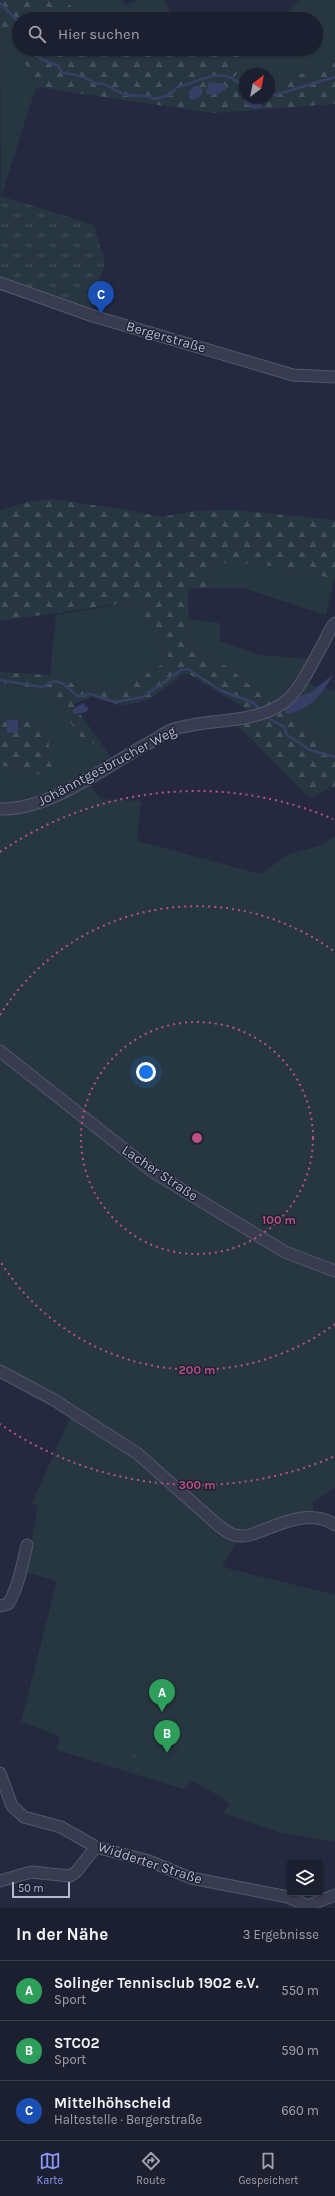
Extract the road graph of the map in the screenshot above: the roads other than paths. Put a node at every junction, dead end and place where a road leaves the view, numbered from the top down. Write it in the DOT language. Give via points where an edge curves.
graph roads {
  1 [pos="0,283"];
  2 [pos="335,377"];
  3 [pos="335,623"];
  4 [pos="0,809"];
  5 [pos="0,1051"];
  6 [pos="335,1271"];
  7 [pos="0,1371"];
  8 [pos="335,1525"];
  9 [pos="27,1544"];
  10 [pos="0,1606"];
  11 [pos="0,1773"];
  12 [pos="96,1847"];
  13 [pos="0,1881"];
  14 [pos="335,1894"];
  15 [pos="304,1907"];
  1 -- 2 [label="street, Bergerstraße" via="93,316 293,375"];
  3 -- 4 [label="street, Johänntgesbrucher Weg" via="292,694 282,704 244,719 186,726 170,731 104,770 41,802 23,808"];
  5 -- 6 [label="street, Lacher Straße" via="153,1172 285,1252"];
  7 -- 8 [label="street" via="54,1400 138,1454 232,1535 246,1536 308,1517 323,1519"];
  9 -- 10 [label="street" via="20,1578 8,1604"];
  11 -- 12 [label="street, Widderter Straße" via="12,1806 20,1814 61,1827"];
  12 -- 13 [label="street" via="70,1876 31,1872"];
  12 -- 15 [label="street, Widderter Straße" via="150,1861 198,1880 288,1897"];
  14 -- 15 [label="street"];
}
